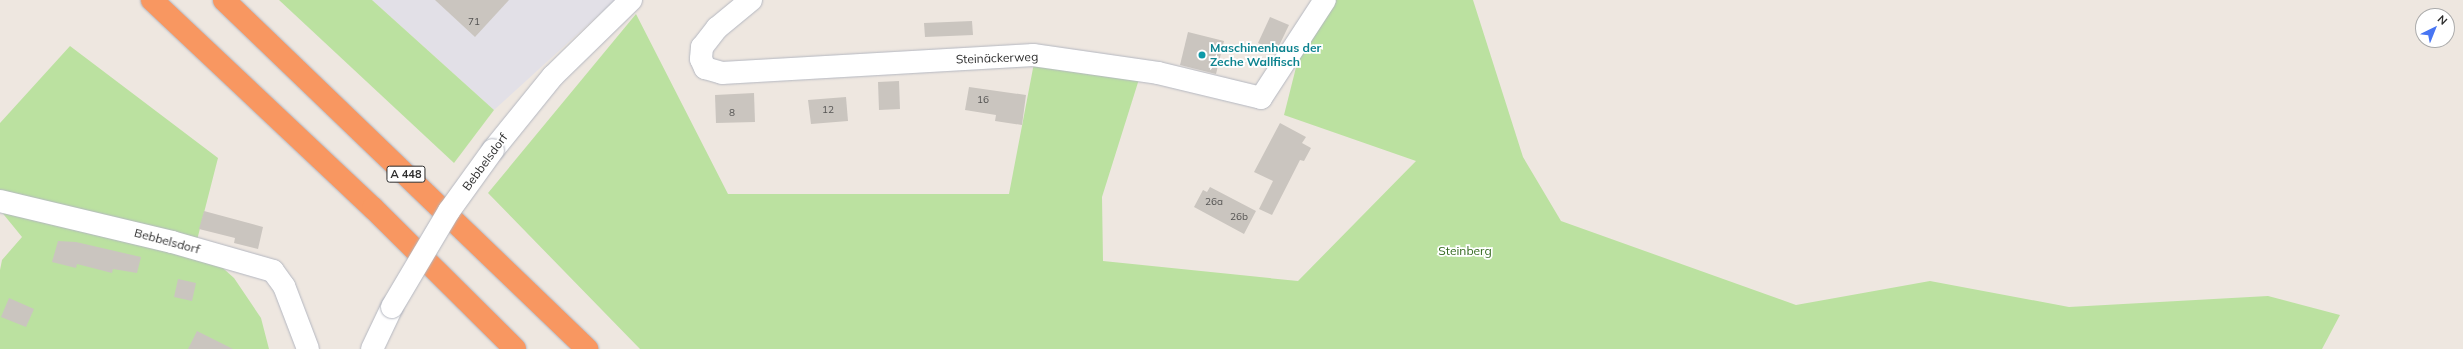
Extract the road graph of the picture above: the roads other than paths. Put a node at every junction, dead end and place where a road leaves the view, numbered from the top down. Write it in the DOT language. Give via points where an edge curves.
graph roads {
  1 [pos="152,0"];
  2 [pos="224,0"];
  3 [pos="631,0"];
  4 [pos="751,0"];
  5 [pos="1325,0"];
  6 [pos="0,201"];
  7 [pos="308,349"];
  8 [pos="372,349"];
  9 [pos="514,349"];
  10 [pos="587,349"];
  1 -- 9 [label="highway" via="373,208"];
  2 -- 10 [label="highway, A 448"];
  3 -- 8 [label="street, Bebbelsdorf, bridge" via="553,76 493,150 449,211 392,307"];
  4 -- 5 [label="street, Steinäckerweg" via="717,28 702,47 701,60 705,68 722,73 1033,55 1158,74 1261,98"];
  6 -- 7 [label="street, Bebbelsdorf" via="172,242 273,272 284,286"];
}
